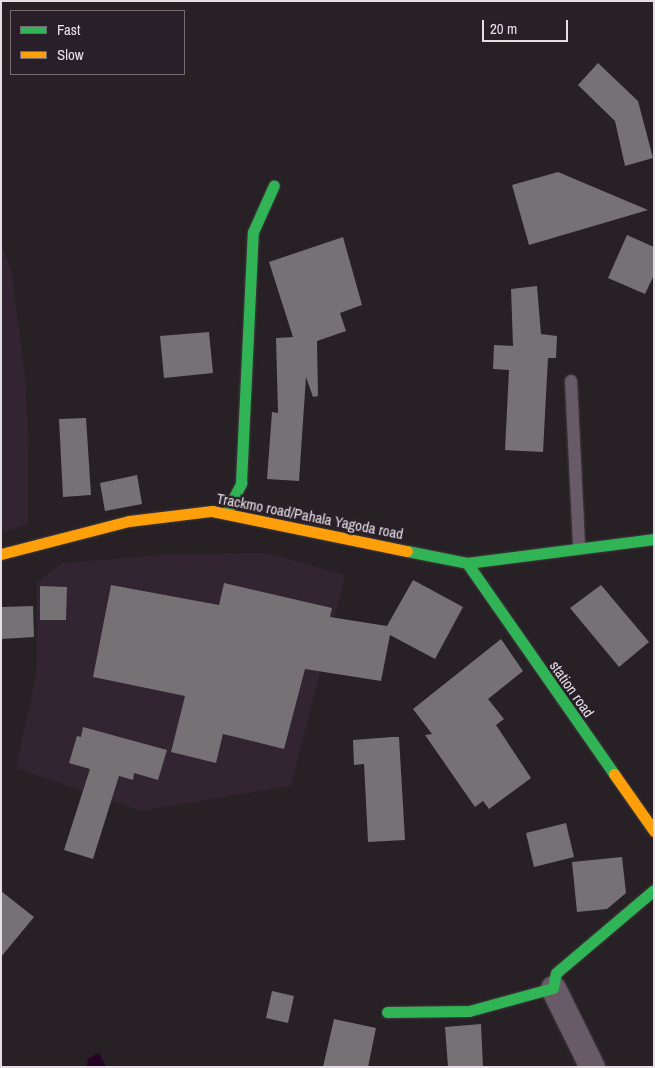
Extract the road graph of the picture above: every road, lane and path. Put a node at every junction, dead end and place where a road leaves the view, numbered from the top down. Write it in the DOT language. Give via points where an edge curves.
graph roads {
  1 [pos="274,185"];
  2 [pos="571,381"];
  3 [pos="226,514"];
  4 [pos="654,539"];
  5 [pos="579,547"];
  6 [pos="1,554"];
  7 [pos="467,563"];
  8 [pos="654,831"];
  9 [pos="654,890"];
  10 [pos="553,988"];
  11 [pos="387,1012"];
  12 [pos="592,1067"];
  1 -- 3 [label="street" via="253,232 241,482"];
  2 -- 5 [label="lane"];
  3 -- 6 [label="street, Trackmo road/Pahala Yagoda road" via="212,511 129,521"];
  3 -- 7 [label="street, Trackmo road/Pahala Yagoda road"];
  4 -- 5 [label="street, Trackmo road/Pahala Yagoda road"];
  5 -- 7 [label="street, Trackmo road/Pahala Yagoda road"];
  7 -- 8 [label="street, station road"];
  9 -- 10 [label="street" via="556,973"];
  10 -- 11 [label="street" via="469,1011"];
  10 -- 12 [label="street"];
}
